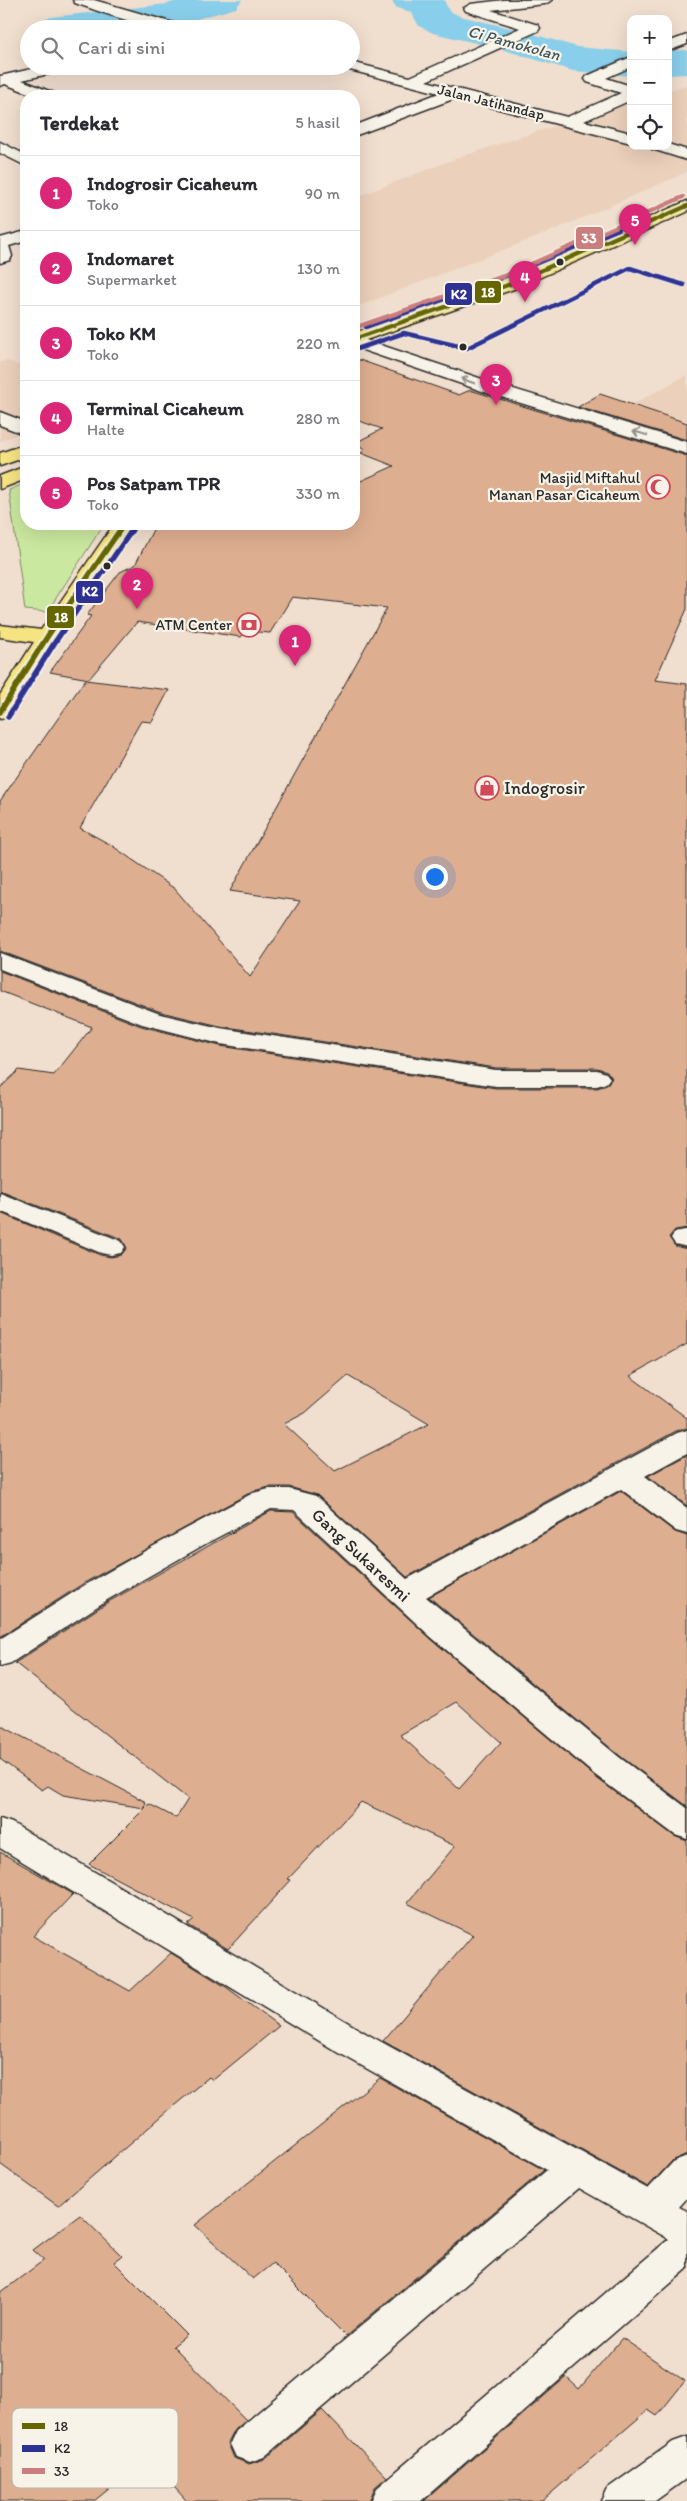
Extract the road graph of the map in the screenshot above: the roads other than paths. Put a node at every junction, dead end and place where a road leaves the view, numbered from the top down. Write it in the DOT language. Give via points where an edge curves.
graph roads {
  1 [pos="80,0"];
  2 [pos="545,0"];
  3 [pos="550,0"];
  4 [pos="556,0"];
  5 [pos="145,20"];
  6 [pos="687,40"];
  7 [pos="672,45"];
  8 [pos="627,63"];
  9 [pos="360,68"];
  10 [pos="26,75"];
  11 [pos="3,80"];
  12 [pos="411,82"];
  13 [pos="32,90"];
  14 [pos="627,92"];
  15 [pos="454,93"];
  16 [pos="627,95"];
  17 [pos="569,122"];
  18 [pos="360,129"];
  19 [pos="627,137"];
  20 [pos="0,147"];
  21 [pos="671,150"];
  22 [pos="687,155"];
  23 [pos="20,158"];
  24 [pos="687,190"];
  25 [pos="684,209"];
  26 [pos="20,238"];
  27 [pos="0,243"];
  28 [pos="0,258"];
  29 [pos="360,319"];
  30 [pos="360,338"];
  31 [pos="360,342"];
  32 [pos="0,418"];
  33 [pos="20,426"];
  34 [pos="687,448"];
  35 [pos="20,452"];
  36 [pos="0,460"];
  37 [pos="20,475"];
  38 [pos="0,483"];
  39 [pos="120,530"];
  40 [pos="0,631"];
  41 [pos="47,637"];
  42 [pos="0,712"];
  43 [pos="0,960"];
  44 [pos="597,1078"];
  45 [pos="0,1201"];
  46 [pos="111,1248"];
  47 [pos="687,1440"];
  48 [pos="622,1474"];
  49 [pos="687,1524"];
  50 [pos="404,1595"];
  51 [pos="0,1655"];
  52 [pos="687,1826"];
  53 [pos="0,1832"];
  54 [pos="577,2167"];
  55 [pos="687,2172"];
  56 [pos="653,2209"];
  57 [pos="687,2230"];
  58 [pos="687,2246"];
  59 [pos="250,2444"];
  60 [pos="687,2455"];
  61 [pos="391,2501"];
  62 [pos="622,2501"];
  1 -- 5 [label="street"];
  2 -- 12 [label="street" via="472,8 533,28"];
  3 -- 4 [label="street"];
  6 -- 7 [label="street"];
  8 -- 14 [label="street" via="592,79"];
  9 -- 12 [label="street, Jalan Jatihandap"];
  10 -- 11 [label="street"];
  11 -- 13 [label="street"];
  12 -- 15 [label="street, Jalan Jatihandap"];
  15 -- 17 [label="street, Jalan Jatihandap"];
  15 -- 18 [label="street"];
  16 -- 17 [label="street"];
  17 -- 19 [label="street, Jalan Jatihandap"];
  20 -- 23 [label="street"];
  21 -- 22 [label="street"];
  24 -- 29 [label="main road" via="473,279"];
  25 -- 30 [label="main road" via="508,285"];
  26 -- 27 [label="street"];
  27 -- 28 [label="street" via="4,256"];
  34 -- 31 [label="street, one-way" via="491,388"];
  32 -- 33 [label="street"];
  35 -- 36 [label="main road"];
  37 -- 38 [label="main road"];
  39 -- 41 [label="main road"];
  40 -- 41 [label="main road"];
  41 -- 42 [label="main road"];
  43 -- 44 [label="street" via="151,1019 220,1036 496,1078"];
  45 -- 46 [label="street"];
  47 -- 48 [label="street"];
  48 -- 49 [label="street"];
  48 -- 50 [label="street"];
  50 -- 51 [label="street, Gang Sukaresmi" via="305,1503 278,1497 264,1500 186,1540 58,1614"];
  50 -- 52 [label="street, Gang Sukaresmi" via="607,1766"];
  53 -- 54 [label="street" via="354,2044"];
  54 -- 56 [label="street"];
  54 -- 59 [label="street"];
  55 -- 56 [label="street"];
  56 -- 57 [label="street"];
  58 -- 61 [label="street"];
  60 -- 62 [label="street"];
}
